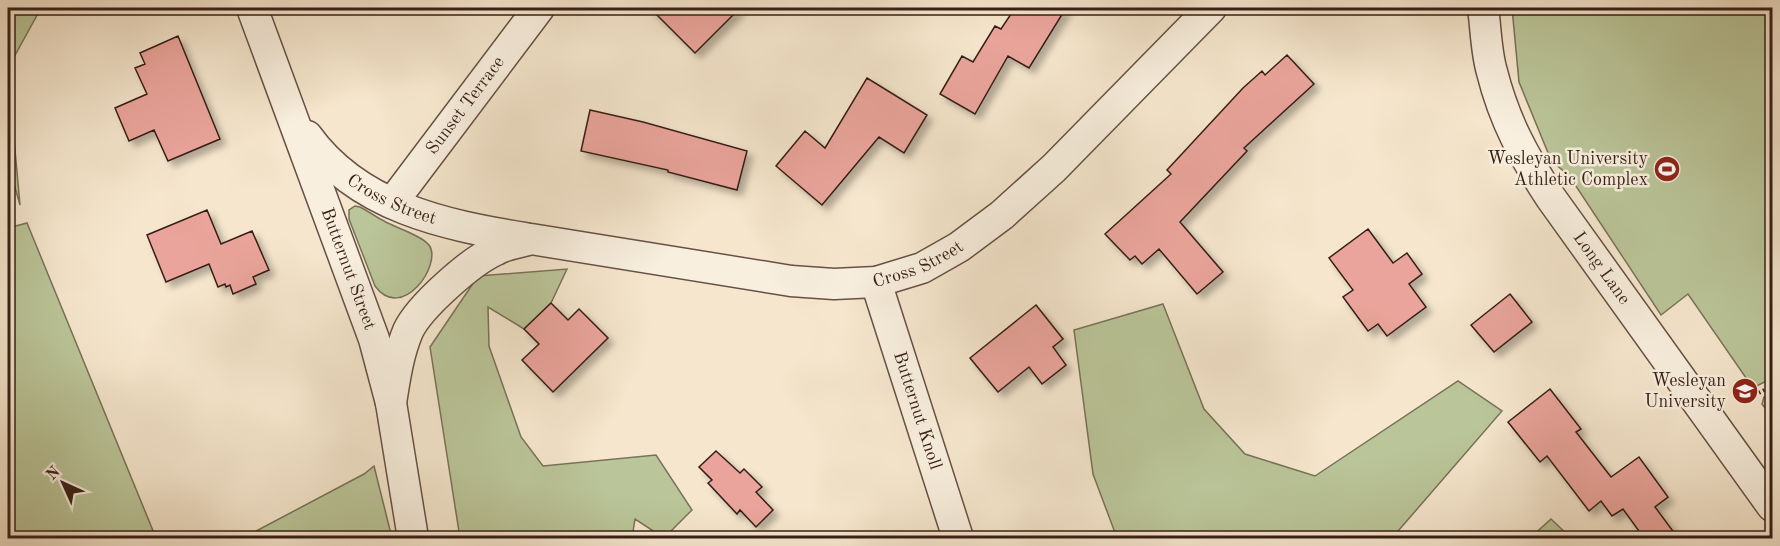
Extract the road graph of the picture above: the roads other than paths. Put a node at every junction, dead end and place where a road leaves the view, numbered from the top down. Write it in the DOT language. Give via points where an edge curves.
graph roads {
  1 [pos="252,8"];
  2 [pos="539,8"];
  3 [pos="1211,8"];
  4 [pos="1483,8"];
  5 [pos="287,105"];
  6 [pos="392,203"];
  7 [pos="531,239"];
  8 [pos="876,282"];
  9 [pos="391,403"];
  10 [pos="1773,506"];
  11 [pos="413,538"];
  12 [pos="958,538"];
  1 -- 5 [label="street, Butternut Street"];
  2 -- 6 [label="street, Sunset Terrace"];
  3 -- 8 [label="street, Cross Street" via="1054,168 1002,215 922,268"];
  4 -- 10 [label="street, Long Lane" via="1491,70 1524,157"];
  5 -- 6 [label="street, Cross Street" via="327,162 354,184"];
  5 -- 9 [label="street, Butternut Street" via="353,277"];
  6 -- 7 [label="street, Cross Street" via="472,230"];
  7 -- 8 [label="street, Cross Street" via="791,281"];
  7 -- 9 [label="street, Cross Street" via="496,249 460,273 435,297 409,328 397,363"];
  8 -- 12 [label="street, Butternut Knoll"];
  9 -- 11 [label="street, Butternut Street"];
}
